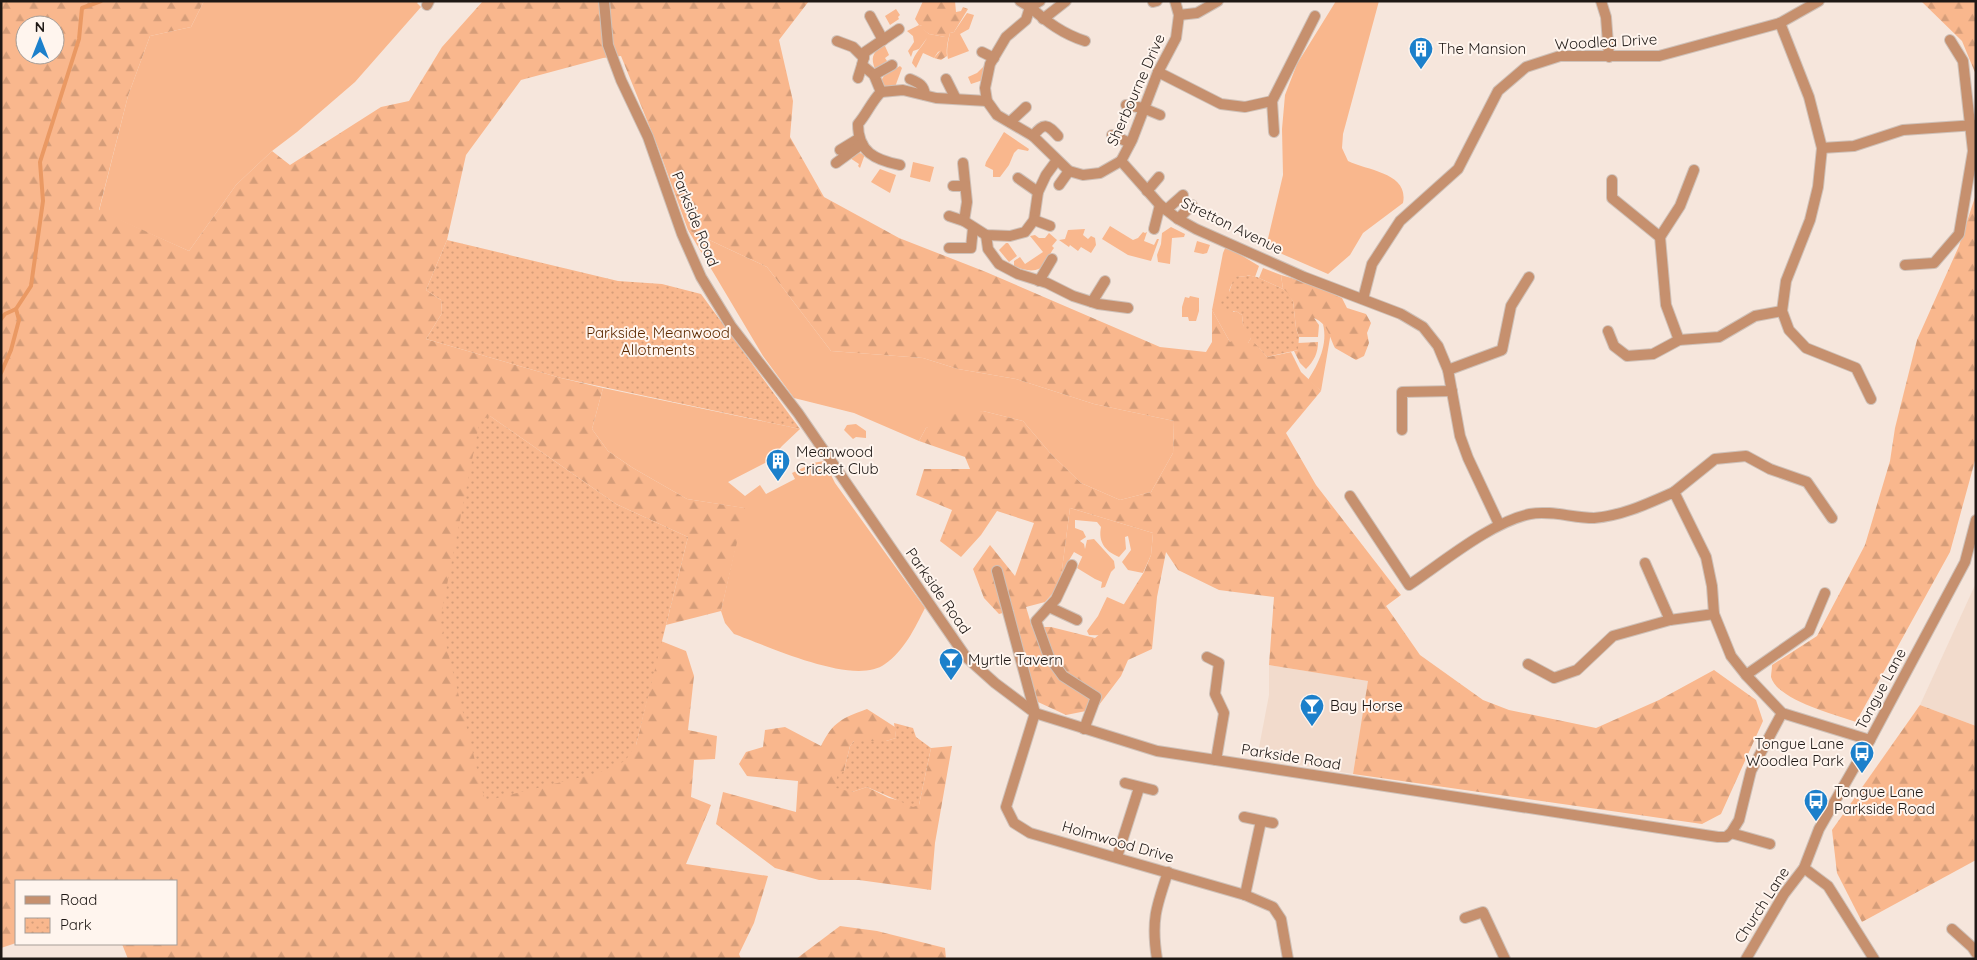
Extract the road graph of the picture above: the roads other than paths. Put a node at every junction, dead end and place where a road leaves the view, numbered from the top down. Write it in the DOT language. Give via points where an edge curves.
graph roads {
  1 [pos="604,1"];
  2 [pos="1020,1"];
  3 [pos="1040,1"];
  4 [pos="1066,1"];
  5 [pos="1175,1"];
  6 [pos="1218,1"];
  7 [pos="1601,1"];
  8 [pos="1819,1"];
  9 [pos="1205,5"];
  10 [pos="1030,7"];
  11 [pos="1179,15"];
  12 [pos="870,16"];
  13 [pos="1315,16"];
  14 [pos="1043,19"];
  15 [pos="1780,23"];
  16 [pos="899,29"];
  17 [pos="884,40"];
  18 [pos="1950,40"];
  19 [pos="838,41"];
  20 [pos="1084,42"];
  21 [pos="982,52"];
  22 [pos="1609,57"];
  23 [pos="994,58"];
  24 [pos="863,62"];
  25 [pos="892,65"];
  26 [pos="1158,72"];
  27 [pos="874,75"];
  28 [pos="858,78"];
  29 [pos="910,79"];
  30 [pos="946,79"];
  31 [pos="881,92"];
  32 [pos="925,95"];
  33 [pos="956,99"];
  34 [pos="987,101"];
  35 [pos="1272,101"];
  36 [pos="1126,104"];
  37 [pos="1026,106"];
  38 [pos="1143,108"];
  39 [pos="1160,115"];
  40 [pos="1010,122"];
  41 [pos="1974,125"];
  42 [pos="1274,132"];
  43 [pos="1112,135"];
  44 [pos="1033,136"];
  45 [pos="1058,136"];
  46 [pos="860,141"];
  47 [pos="1130,143"];
  48 [pos="1822,148"];
  49 [pos="840,150"];
  50 [pos="1057,160"];
  51 [pos="1121,161"];
  52 [pos="836,163"];
  53 [pos="963,163"];
  54 [pos="900,165"];
  55 [pos="1694,170"];
  56 [pos="1069,171"];
  57 [pos="1159,177"];
  58 [pos="1018,178"];
  59 [pos="1612,180"];
  60 [pos="1059,185"];
  61 [pos="953,186"];
  62 [pos="965,186"];
  63 [pos="1147,191"];
  64 [pos="1038,192"];
  65 [pos="1183,195"];
  66 [pos="1192,204"];
  67 [pos="1163,208"];
  68 [pos="949,216"];
  69 [pos="1178,219"];
  70 [pos="1034,220"];
  71 [pos="964,221"];
  72 [pos="1050,226"];
  73 [pos="973,228"];
  74 [pos="1154,229"];
  75 [pos="986,235"];
  76 [pos="1660,237"];
  77 [pos="950,248"];
  78 [pos="1052,259"];
  79 [pos="1905,265"];
  80 [pos="1529,277"];
  81 [pos="1039,280"];
  82 [pos="1105,281"];
  83 [pos="1363,299"];
  84 [pos="1092,302"];
  85 [pos="1128,308"];
  86 [pos="1782,311"];
  87 [pos="1608,331"];
  88 [pos="1679,340"];
  89 [pos="1448,370"];
  90 [pos="1452,392"];
  91 [pos="1871,399"];
  92 [pos="1402,430"];
  93 [pos="1674,492"];
  94 [pos="1350,496"];
  95 [pos="1832,518"];
  96 [pos="1976,520"];
  97 [pos="1499,524"];
  98 [pos="1645,563"];
  99 [pos="1072,565"];
  100 [pos="997,571"];
  101 [pos="1825,593"];
  102 [pos="1049,607"];
  103 [pos="1714,614"];
  104 [pos="1077,620"];
  105 [pos="1670,620"];
  106 [pos="1207,657"];
  107 [pos="1528,664"];
  108 [pos="1746,675"];
  109 [pos="1035,713"];
  110 [pos="1782,713"];
  111 [pos="1084,729"];
  112 [pos="1870,740"];
  113 [pos="1216,760"];
  114 [pos="1125,783"];
  115 [pos="1140,788"];
  116 [pos="1153,790"];
  117 [pos="1244,817"];
  118 [pos="1261,820"];
  119 [pos="1273,823"];
  120 [pos="1731,834"];
  121 [pos="1770,844"];
  122 [pos="1117,857"];
  123 [pos="1804,868"];
  124 [pos="1168,872"];
  125 [pos="1245,894"];
  126 [pos="1465,918"];
  127 [pos="1952,930"];
  128 [pos="1976,953"];
  129 [pos="1158,959"];
  130 [pos="1288,959"];
  131 [pos="1505,959"];
  132 [pos="1746,959"];
  133 [pos="1874,959"];
  1 -- 109 [label="street, Parkside Road" via="608,45 621,80 648,137 682,234 731,326 798,413 966,657"];
  2 -- 10 [label="street"];
  3 -- 10 [label="street"];
  4 -- 14 [label="street"];
  5 -- 11 [label="street, Sherbourne Drive"];
  6 -- 9 [label="street"];
  7 -- 22 [label="street" via="1606,17"];
  8 -- 15 [label="street, Woodlea Drive"];
  9 -- 11 [label="street" via="1196,13"];
  10 -- 14 [label="street"];
  10 -- 23 [label="street" via="1026,20 1006,37"];
  11 -- 26 [label="street, Sherbourne Drive" via="1176,38"];
  12 -- 17 [label="street"];
  13 -- 35 [label="street"];
  14 -- 20 [label="street" via="1068,36"];
  15 -- 22 [label="street, Woodlea Drive" via="1659,56"];
  15 -- 48 [label="street" via="1809,97"];
  16 -- 17 [label="street"];
  17 -- 24 [label="street" via="865,52"];
  18 -- 41 [label="street" via="1964,61"];
  19 -- 24 [label="street" via="853,48"];
  21 -- 23 [label="street"];
  22 -- 83 [label="street, Woodlea Drive" via="1560,56 1526,67 1498,91 1458,169 1400,221 1386,242 1372,264"];
  23 -- 34 [label="street" via="985,88"];
  24 -- 27 [label="street"];
  24 -- 28 [label="street"];
  25 -- 27 [label="street"];
  26 -- 35 [label="street" via="1221,104 1245,107"];
  26 -- 38 [label="street, Sherbourne Drive"];
  27 -- 31 [label="street"];
  29 -- 32 [label="street" via="920,83"];
  30 -- 33 [label="street"];
  31 -- 32 [label="street" via="903,90"];
  31 -- 46 [label="street" via="858,124"];
  32 -- 33 [label="street"];
  33 -- 34 [label="street"];
  34 -- 40 [label="street" via="997,114"];
  35 -- 42 [label="street"];
  36 -- 38 [label="street"];
  37 -- 40 [label="street"];
  38 -- 39 [label="street"];
  38 -- 47 [label="street, Sherbourne Drive"];
  40 -- 44 [label="street"];
  41 -- 48 [label="street" via="1903,130 1854,146"];
  41 -- 79 [label="street" via="1973,151 1959,234 1934,263"];
  43 -- 47 [label="street"];
  44 -- 45 [label="street" via="1045,126"];
  44 -- 50 [label="street"];
  46 -- 49 [label="street"];
  46 -- 52 [label="street"];
  46 -- 54 [label="street" via="881,162"];
  47 -- 51 [label="street, Sherbourne Drive"];
  48 -- 86 [label="street" via="1810,220 1786,281"];
  50 -- 56 [label="street"];
  50 -- 64 [label="street"];
  51 -- 56 [label="street" via="1100,173 1083,175"];
  51 -- 63 [label="street, Stretton Avenue"];
  53 -- 62 [label="street"];
  55 -- 76 [label="street" via="1680,206"];
  56 -- 60 [label="street"];
  57 -- 63 [label="street"];
  58 -- 64 [label="street"];
  59 -- 76 [label="street" via="1612,198"];
  61 -- 62 [label="street"];
  62 -- 71 [label="street"];
  63 -- 67 [label="street, Stretton Avenue"];
  64 -- 70 [label="street"];
  65 -- 67 [label="street"];
  66 -- 69 [label="street"];
  67 -- 69 [label="street, Stretton Avenue"];
  67 -- 74 [label="street"];
  68 -- 71 [label="street"];
  69 -- 83 [label="street, Stretton Avenue" via="1304,277"];
  70 -- 72 [label="street"];
  70 -- 75 [label="street" via="1025,232 1010,236"];
  71 -- 73 [label="street"];
  73 -- 75 [label="street"];
  73 -- 77 [label="street" via="971,248"];
  75 -- 81 [label="street" via="988,249 999,264"];
  76 -- 88 [label="street" via="1666,306"];
  78 -- 81 [label="street"];
  80 -- 89 [label="street" via="1510,306 1502,350"];
  81 -- 84 [label="street"];
  82 -- 84 [label="street"];
  83 -- 89 [label="street, Stretton Avenue" via="1423,327 1438,346"];
  84 -- 85 [label="street"];
  86 -- 88 [label="street" via="1755,316 1719,337"];
  86 -- 91 [label="street" via="1789,330 1806,348 1856,368"];
  87 -- 88 [label="street" via="1614,346 1627,356 1653,354"];
  89 -- 90 [label="street, Stretton Avenue"];
  90 -- 92 [label="street" via="1402,392"];
  90 -- 97 [label="street, Stretton Avenue" via="1465,451"];
  93 -- 95 [label="street" via="1715,459 1746,456 1770,470 1807,482"];
  93 -- 97 [label="street" via="1635,509 1596,518 1530,514"];
  93 -- 103 [label="street" via="1706,556"];
  94 -- 97 [label="street" via="1409,585"];
  96 -- 112 [label="street, Tongue Lane" via="1965,562"];
  98 -- 105 [label="street"];
  99 -- 102 [label="street"];
  100 -- 109 [label="street"];
  101 -- 108 [label="street" via="1809,631"];
  102 -- 104 [label="street"];
  102 -- 111 [label="street" via="1036,621 1049,657 1064,676 1096,697"];
  103 -- 105 [label="street"];
  103 -- 108 [label="street" via="1731,656"];
  105 -- 107 [label="street" via="1613,636 1577,670 1554,678"];
  106 -- 113 [label="street" via="1219,663 1215,694 1224,713"];
  108 -- 110 [label="street"];
  109 -- 111 [label="street, Parkside Road"];
  109 -- 122 [label="street, Holmwood Drive" via="1006,807 1014,823 1030,833"];
  110 -- 112 [label="street"];
  110 -- 120 [label="street" via="1751,771 1739,820"];
  111 -- 113 [label="street, Parkside Road" via="1157,751"];
  112 -- 123 [label="street, Tongue Lane" via="1819,829"];
  113 -- 120 [label="street, Parkside Road" via="1702,835 1726,837"];
  114 -- 115 [label="street"];
  115 -- 116 [label="street"];
  115 -- 122 [label="street"];
  117 -- 118 [label="street"];
  118 -- 119 [label="street"];
  118 -- 125 [label="street"];
  120 -- 121 [label="street, Parkside Road"];
  122 -- 124 [label="street, Holmwood Drive"];
  123 -- 132 [label="street, Church Lane" via="1784,894"];
  123 -- 133 [label="street" via="1828,886"];
  124 -- 125 [label="street, Holmwood Drive"];
  124 -- 129 [label="street" via="1156,908 1154,938"];
  125 -- 130 [label="street, Holmwood Drive" via="1273,907 1281,919"];
  126 -- 131 [label="street" via="1483,912"];
  127 -- 128 [label="street"];
}
